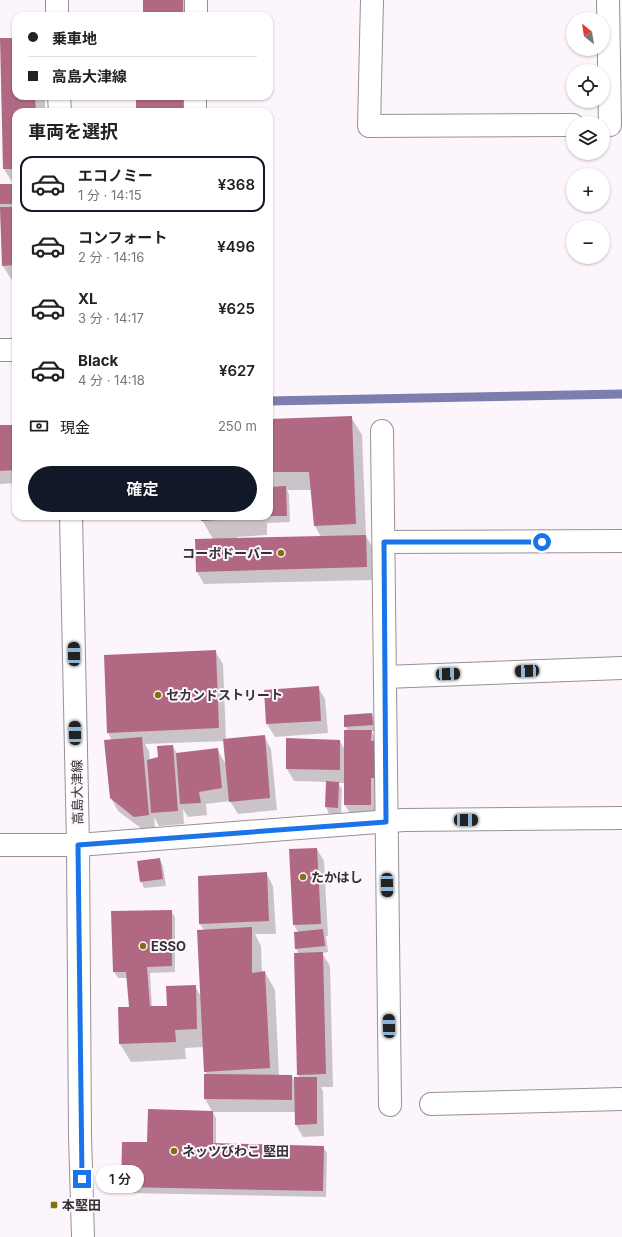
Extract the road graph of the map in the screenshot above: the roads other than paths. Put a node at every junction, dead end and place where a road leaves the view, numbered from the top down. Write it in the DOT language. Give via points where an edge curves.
graph roads {
  1 [pos="57,0"];
  2 [pos="196,0"];
  3 [pos="372,0"];
  4 [pos="608,0"];
  5 [pos="57,12"];
  6 [pos="196,12"];
  7 [pos="566,125"];
  8 [pos="612,125"];
  9 [pos="0,350"];
  10 [pos="12,350"];
  11 [pos="382,431"];
  12 [pos="70,520"];
  13 [pos="622,541"];
  14 [pos="384,542"];
  15 [pos="622,668"];
  16 [pos="385,677"];
  17 [pos="622,818"];
  18 [pos="386,822"];
  19 [pos="78,845"];
  20 [pos="0,846"];
  21 [pos="622,1099"];
  22 [pos="431,1104"];
  23 [pos="390,1105"];
  24 [pos="83,1237"];
  1 -- 5 [label="street"];
  2 -- 6 [label="street"];
  3 -- 7 [label="street" via="369,126"];
  4 -- 8 [label="street"];
  9 -- 10 [label="street"];
  11 -- 14 [label="street"];
  12 -- 19 [label="street, 高島大津線"];
  13 -- 14 [label="street"];
  14 -- 16 [label="street"];
  15 -- 16 [label="street"];
  16 -- 18 [label="street"];
  17 -- 18 [label="street"];
  18 -- 19 [label="street"];
  18 -- 23 [label="street"];
  19 -- 20 [label="street"];
  19 -- 24 [label="street, 高島大津線"];
  21 -- 22 [label="street"];
}
